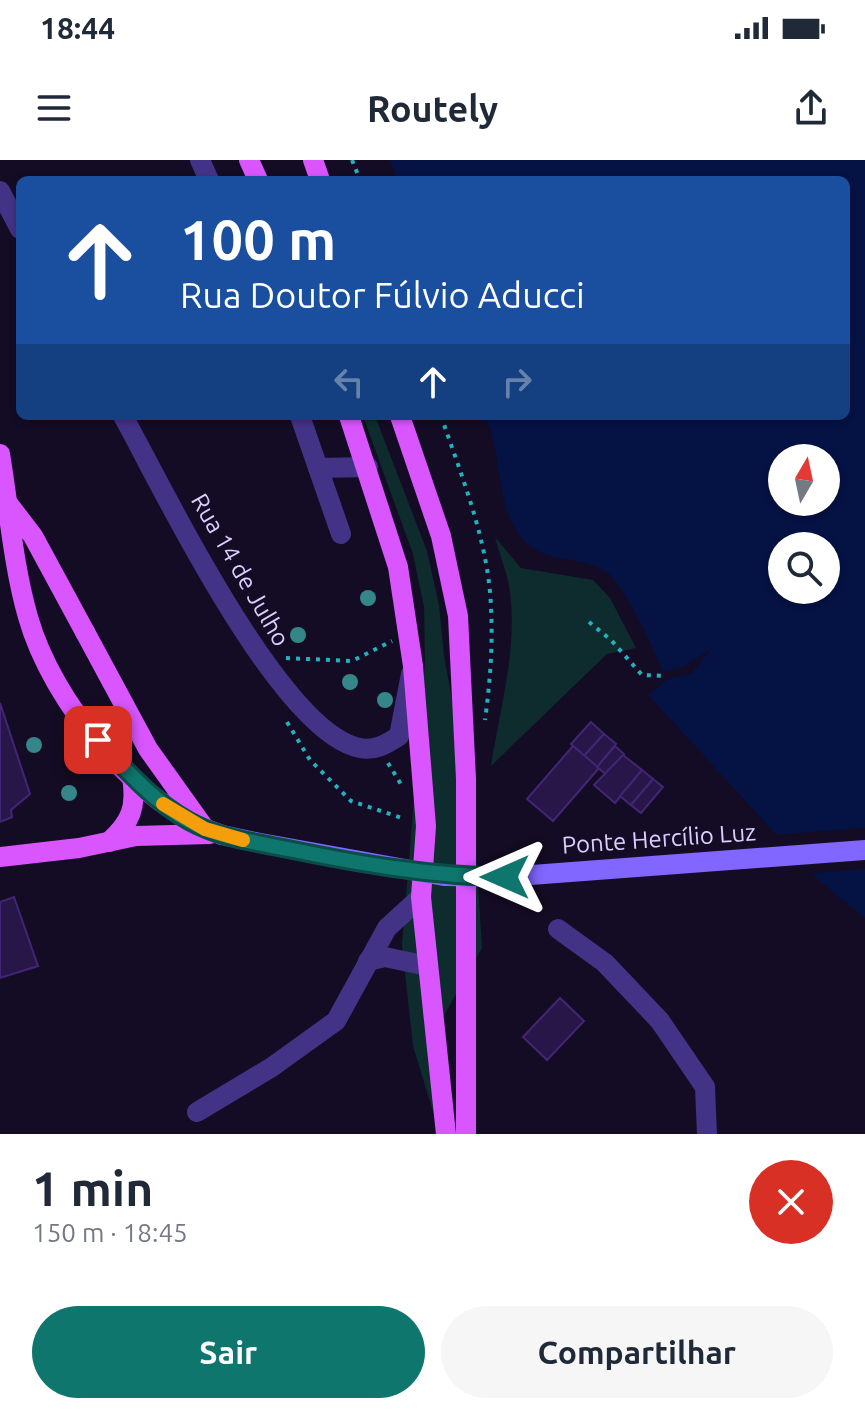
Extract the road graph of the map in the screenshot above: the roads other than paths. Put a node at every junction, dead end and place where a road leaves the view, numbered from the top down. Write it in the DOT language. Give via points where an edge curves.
graph roads {
  1 [pos="0,191"];
  2 [pos="16,221"];
  3 [pos="125,420"];
  4 [pos="301,420"];
  5 [pos="350,420"];
  6 [pos="401,420"];
  7 [pos="0,454"];
  8 [pos="368,467"];
  9 [pos="318,468"];
  10 [pos="0,493"];
  11 [pos="341,534"];
  12 [pos="413,666"];
  13 [pos="148,749"];
  14 [pos="132,777"];
  15 [pos="159,801"];
  16 [pos="213,832"];
  17 [pos="136,836"];
  18 [pos="109,842"];
  19 [pos="865,850"];
  20 [pos="0,857"];
  21 [pos="421,897"];
  22 [pos="558,929"];
  23 [pos="368,961"];
  24 [pos="427,966"];
  25 [pos="197,1112"];
  26 [pos="446,1134"];
  27 [pos="466,1134"];
  28 [pos="707,1134"];
  1 -- 2 [label="street"];
  3 -- 12 [label="street, Rua 14 de Julho" via="259,658 300,706 339,739 379,747 399,736"];
  4 -- 9 [label="street"];
  5 -- 8 [label="main road"];
  6 -- 27 [label="main road" via="441,536 458,616 466,779"];
  7 -- 14 [label="main road" via="22,594 38,648 79,716"];
  8 -- 9 [label="street"];
  8 -- 12 [label="main road" via="398,567"];
  9 -- 11 [label="street"];
  10 -- 13 [label="main road, bridge" via="33,536"];
  12 -- 21 [label="main road" via="426,826"];
  13 -- 15 [label="main road"];
  13 -- 16 [label="main road"];
  14 -- 15 [label="main road"];
  14 -- 18 [label="main road" via="133,813"];
  15 -- 16 [label="main road"];
  15 -- 17 [label="main road"];
  16 -- 17 [label="main road, Ponte Hercílio Luz"];
  16 -- 19 [label="main road, Ponte Hercílio Luz, bridge" via="444,876 505,877"];
  17 -- 18 [label="main road, Ponte Hercílio Luz"];
  18 -- 20 [label="main road, Ponte Hercílio Luz"];
  21 -- 23 [label="street" via="387,928"];
  21 -- 24 [label="main road"];
  22 -- 28 [label="street" via="605,963 660,1021 705,1087"];
  23 -- 24 [label="street" via="385,957"];
  23 -- 25 [label="street" via="336,1021"];
  24 -- 26 [label="main road"];
}
